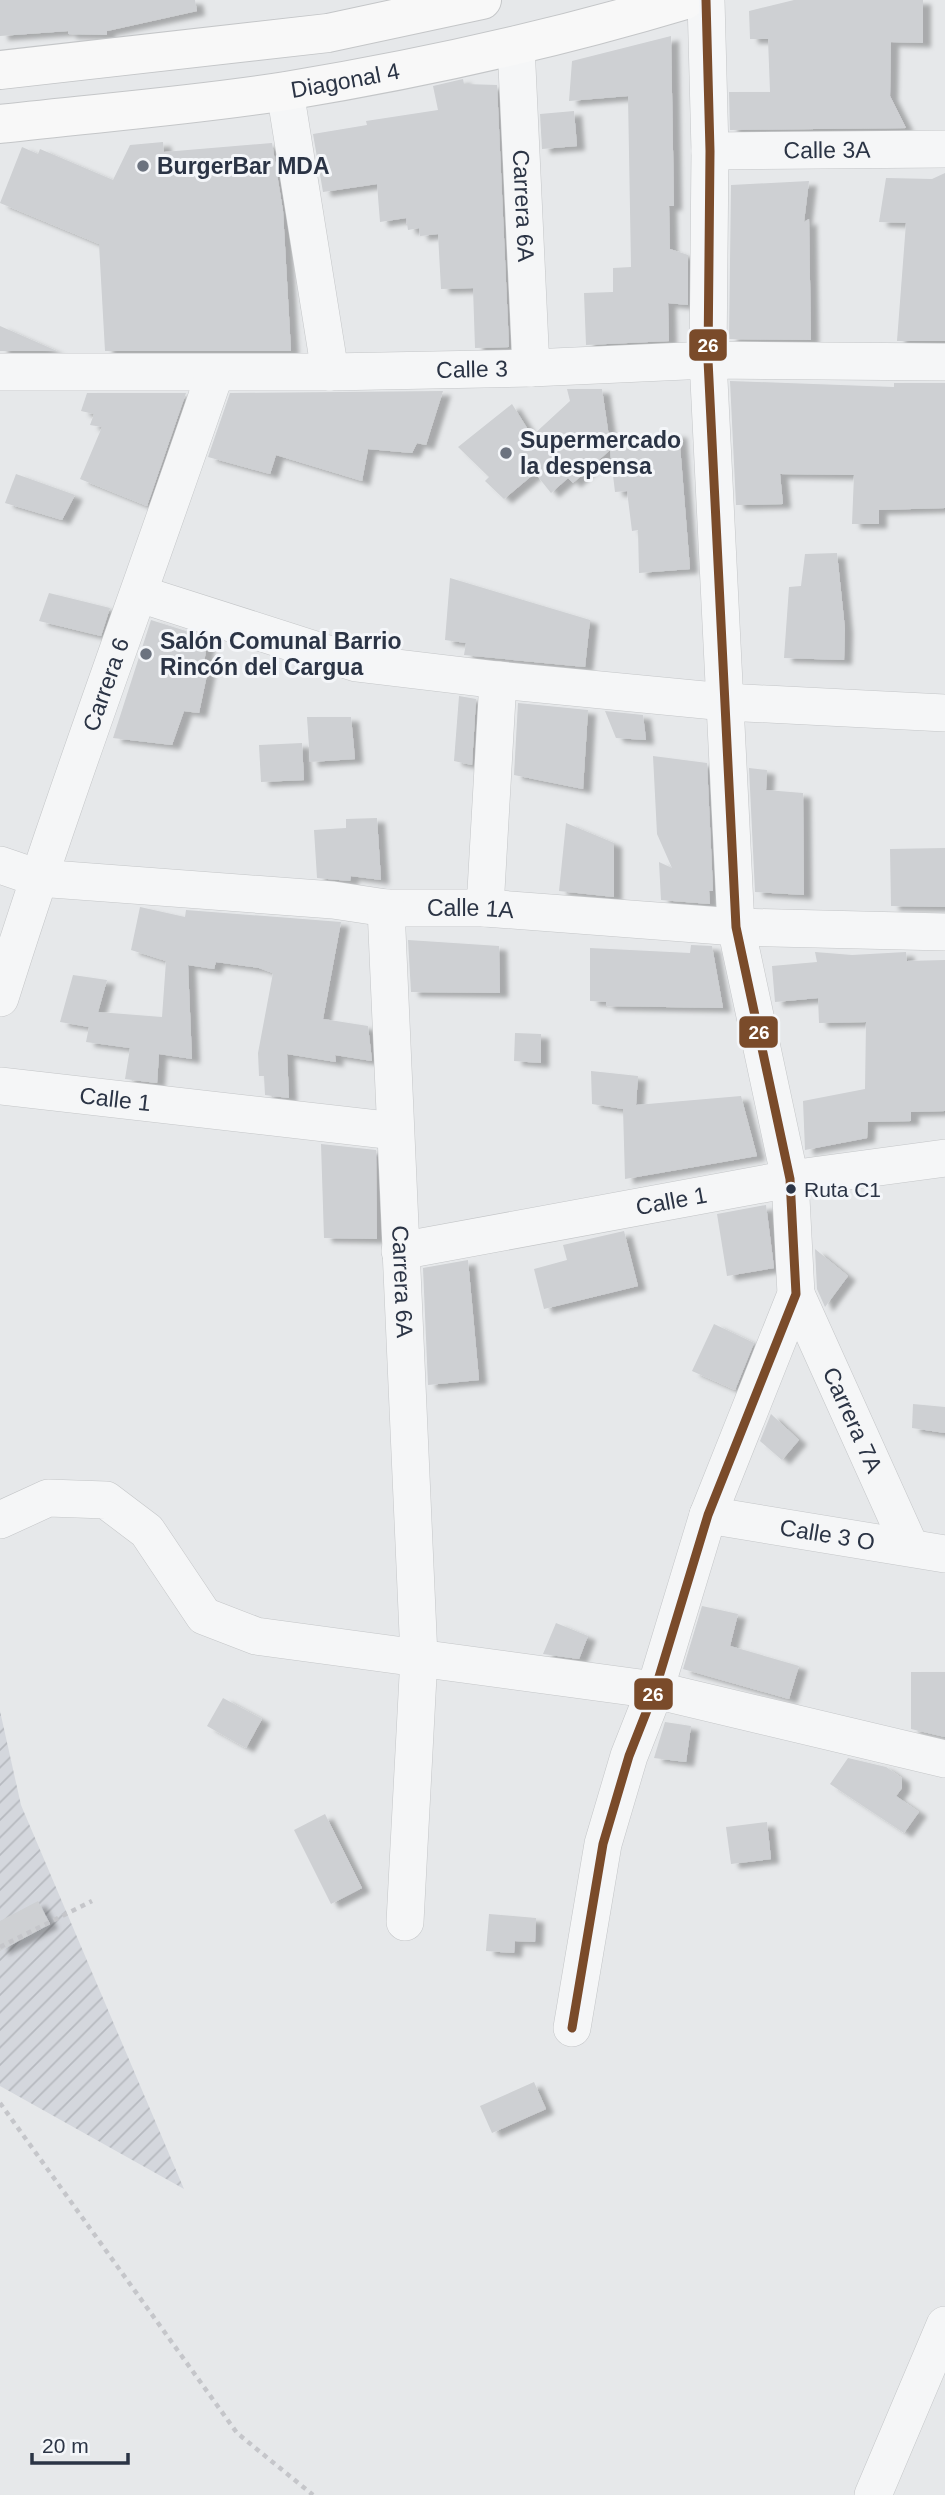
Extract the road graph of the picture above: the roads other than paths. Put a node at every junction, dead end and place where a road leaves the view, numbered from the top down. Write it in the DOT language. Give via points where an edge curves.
graph roads {
  1 [pos="482,0"];
  2 [pos="685,0"];
  3 [pos="706,0"];
  4 [pos="599,12"];
  5 [pos="516,45"];
  6 [pos="0,70"];
  7 [pos="285,91"];
  8 [pos="0,124"];
  9 [pos="945,149"];
  10 [pos="710,151"];
  11 [pos="708,360"];
  12 [pos="945,362"];
  13 [pos="531,368"];
  14 [pos="0,372"];
  15 [pos="330,372"];
  16 [pos="215,373"];
  17 [pos="140,594"];
  18 [pos="498,680"];
  19 [pos="724,702"];
  20 [pos="945,713"];
  21 [pos="0,865"];
  22 [pos="38,878"];
  23 [pos="386,908"];
  24 [pos="485,908"];
  25 [pos="736,927"];
  26 [pos="945,932"];
  27 [pos="0,998"];
  28 [pos="0,1086"];
  29 [pos="395,1131"];
  30 [pos="945,1158"];
  31 [pos="790,1179"];
  32 [pos="400,1251"];
  33 [pos="796,1294"];
  34 [pos="708,1516"];
  35 [pos="0,1520"];
  36 [pos="910,1547"];
  37 [pos="945,1554"];
  38 [pos="419,1657"];
  39 [pos="655,1690"];
  40 [pos="945,1759"];
  41 [pos="405,1922"];
  42 [pos="572,2028"];
  43 [pos="945,2325"];
  44 [pos="873,2495"];
  1 -- 6 [label="street" via="328,33"];
  2 -- 4 [label="street, Diagonal 4"];
  3 -- 10 [label="street"];
  4 -- 5 [label="street, Diagonal 4"];
  5 -- 7 [label="street, Diagonal 4"];
  5 -- 13 [label="street, Carrera 6A"];
  7 -- 8 [label="street, Diagonal 4"];
  7 -- 15 [label="street"];
  9 -- 10 [label="street, Calle 3A"];
  10 -- 11 [label="street"];
  11 -- 12 [label="street, Calle 3"];
  11 -- 13 [label="street, Calle 3"];
  11 -- 19 [label="street"];
  13 -- 15 [label="street, Calle 3"];
  14 -- 16 [label="street, Calle 3"];
  15 -- 16 [label="street, Calle 3"];
  16 -- 17 [label="street, Carrera 6"];
  17 -- 18 [label="street" via="356,663"];
  17 -- 22 [label="street, Carrera 6"];
  18 -- 19 [label="street"];
  18 -- 24 [label="street"];
  19 -- 20 [label="street"];
  19 -- 25 [label="street"];
  21 -- 22 [label="street, Calle 1A"];
  22 -- 23 [label="street, Calle 1A"];
  22 -- 27 [label="street, Carrera 6"];
  23 -- 24 [label="street, Calle 1A"];
  23 -- 29 [label="street, Carrera 6A"];
  24 -- 25 [label="street, Calle 1A"];
  25 -- 26 [label="street, Calle 1A"];
  25 -- 31 [label="street"];
  28 -- 29 [label="street, Calle 1"];
  29 -- 32 [label="street, Carrera 6A"];
  30 -- 31 [label="street, Calle 1"];
  31 -- 32 [label="street, Calle 1"];
  31 -- 33 [label="street"];
  32 -- 38 [label="street, Carrera 6A"];
  33 -- 34 [label="street"];
  33 -- 36 [label="street, Carrera 7A"];
  34 -- 36 [label="street, Calle 3 O"];
  34 -- 39 [label="street"];
  35 -- 38 [label="street" via="48,1499 106,1500 147,1531 204,1616 256,1636"];
  36 -- 37 [label="street, Calle 3 O"];
  38 -- 39 [label="street"];
  38 -- 41 [label="street, Carrera 6A"];
  39 -- 40 [label="street"];
  39 -- 42 [label="street" via="629,1756 603,1844"];
  43 -- 44 [label="street"];
}
